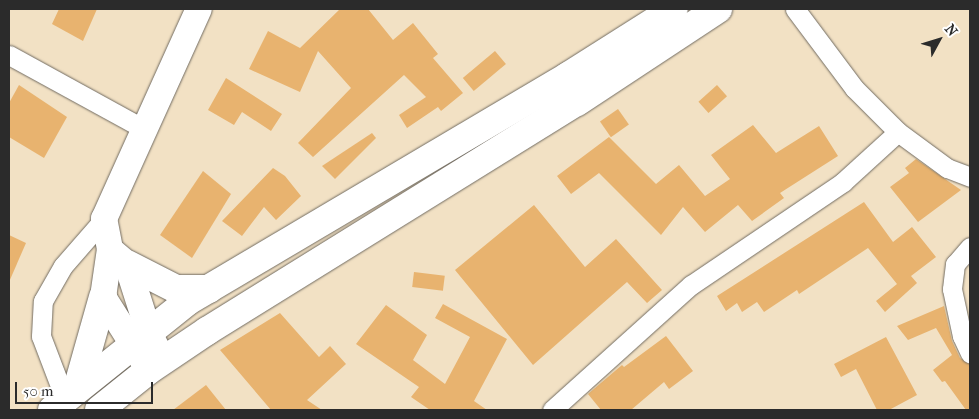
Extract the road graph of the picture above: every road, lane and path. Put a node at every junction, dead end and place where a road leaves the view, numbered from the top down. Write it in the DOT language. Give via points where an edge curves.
graph roads {
  1 [pos="199,9"];
  2 [pos="674,9"];
  3 [pos="718,9"];
  4 [pos="795,9"];
  5 [pos="9,55"];
  6 [pos="146,130"];
  7 [pos="898,132"];
  8 [pos="970,177"];
  9 [pos="104,219"];
  10 [pos="970,247"];
  11 [pos="118,256"];
  12 [pos="208,289"];
  13 [pos="103,297"];
  14 [pos="140,339"];
  15 [pos="970,352"];
  16 [pos="156,366"];
  17 [pos="65,399"];
  18 [pos="99,410"];
  19 [pos="552,410"];
  1 -- 6 [label="main road"];
  2 -- 12 [label="main road" via="568,76"];
  3 -- 16 [label="main road" via="670,43"];
  4 -- 7 [label="street" via="854,88"];
  5 -- 6 [label="street"];
  6 -- 9 [label="main road"];
  7 -- 8 [label="street" via="947,168"];
  7 -- 19 [label="street" via="844,182 691,285"];
  9 -- 11 [label="main road"];
  9 -- 17 [label="street" via="63,266 43,301 41,336"];
  10 -- 15 [label="street" via="955,264 952,289 962,336"];
  11 -- 12 [label="main road" via="176,289"];
  11 -- 13 [label="main road"];
  11 -- 14 [label="main road"];
  12 -- 14 [label="main road"];
  13 -- 14 [label="main road"];
  13 -- 17 [label="main road"];
  14 -- 16 [label="main road"];
  14 -- 17 [label="main road"];
  16 -- 18 [label="main road"];
}
